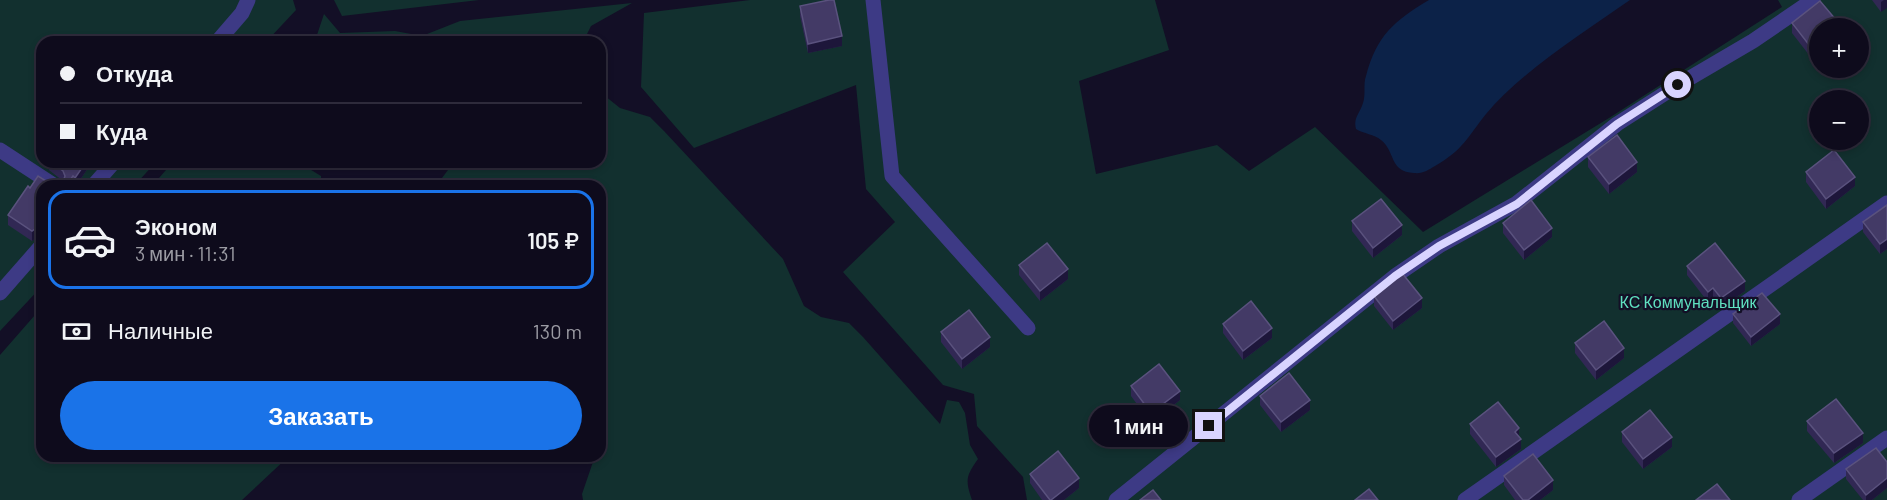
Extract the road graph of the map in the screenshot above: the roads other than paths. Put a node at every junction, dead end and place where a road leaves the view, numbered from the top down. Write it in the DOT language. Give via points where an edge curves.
graph roads {
  1 [pos="248,0"];
  2 [pos="873,0"];
  3 [pos="1813,0"];
  4 [pos="222,36"];
  5 [pos="0,150"];
  6 [pos="109,168"];
  7 [pos="46,180"];
  8 [pos="98,180"];
  9 [pos="1887,203"];
  10 [pos="36,252"];
  11 [pos="0,293"];
  12 [pos="1028,328"];
  13 [pos="1887,438"];
  14 [pos="1116,500"];
  15 [pos="1465,500"];
  16 [pos="1799,500"];
  1 -- 4 [label="street"];
  2 -- 12 [label="street" via="892,176"];
  3 -- 14 [label="street" via="1617,124 1517,204 1439,246 1395,276"];
  5 -- 7 [label="street"];
  6 -- 8 [label="street"];
  9 -- 15 [label="street"];
  10 -- 11 [label="street"];
  13 -- 16 [label="street"];
}
